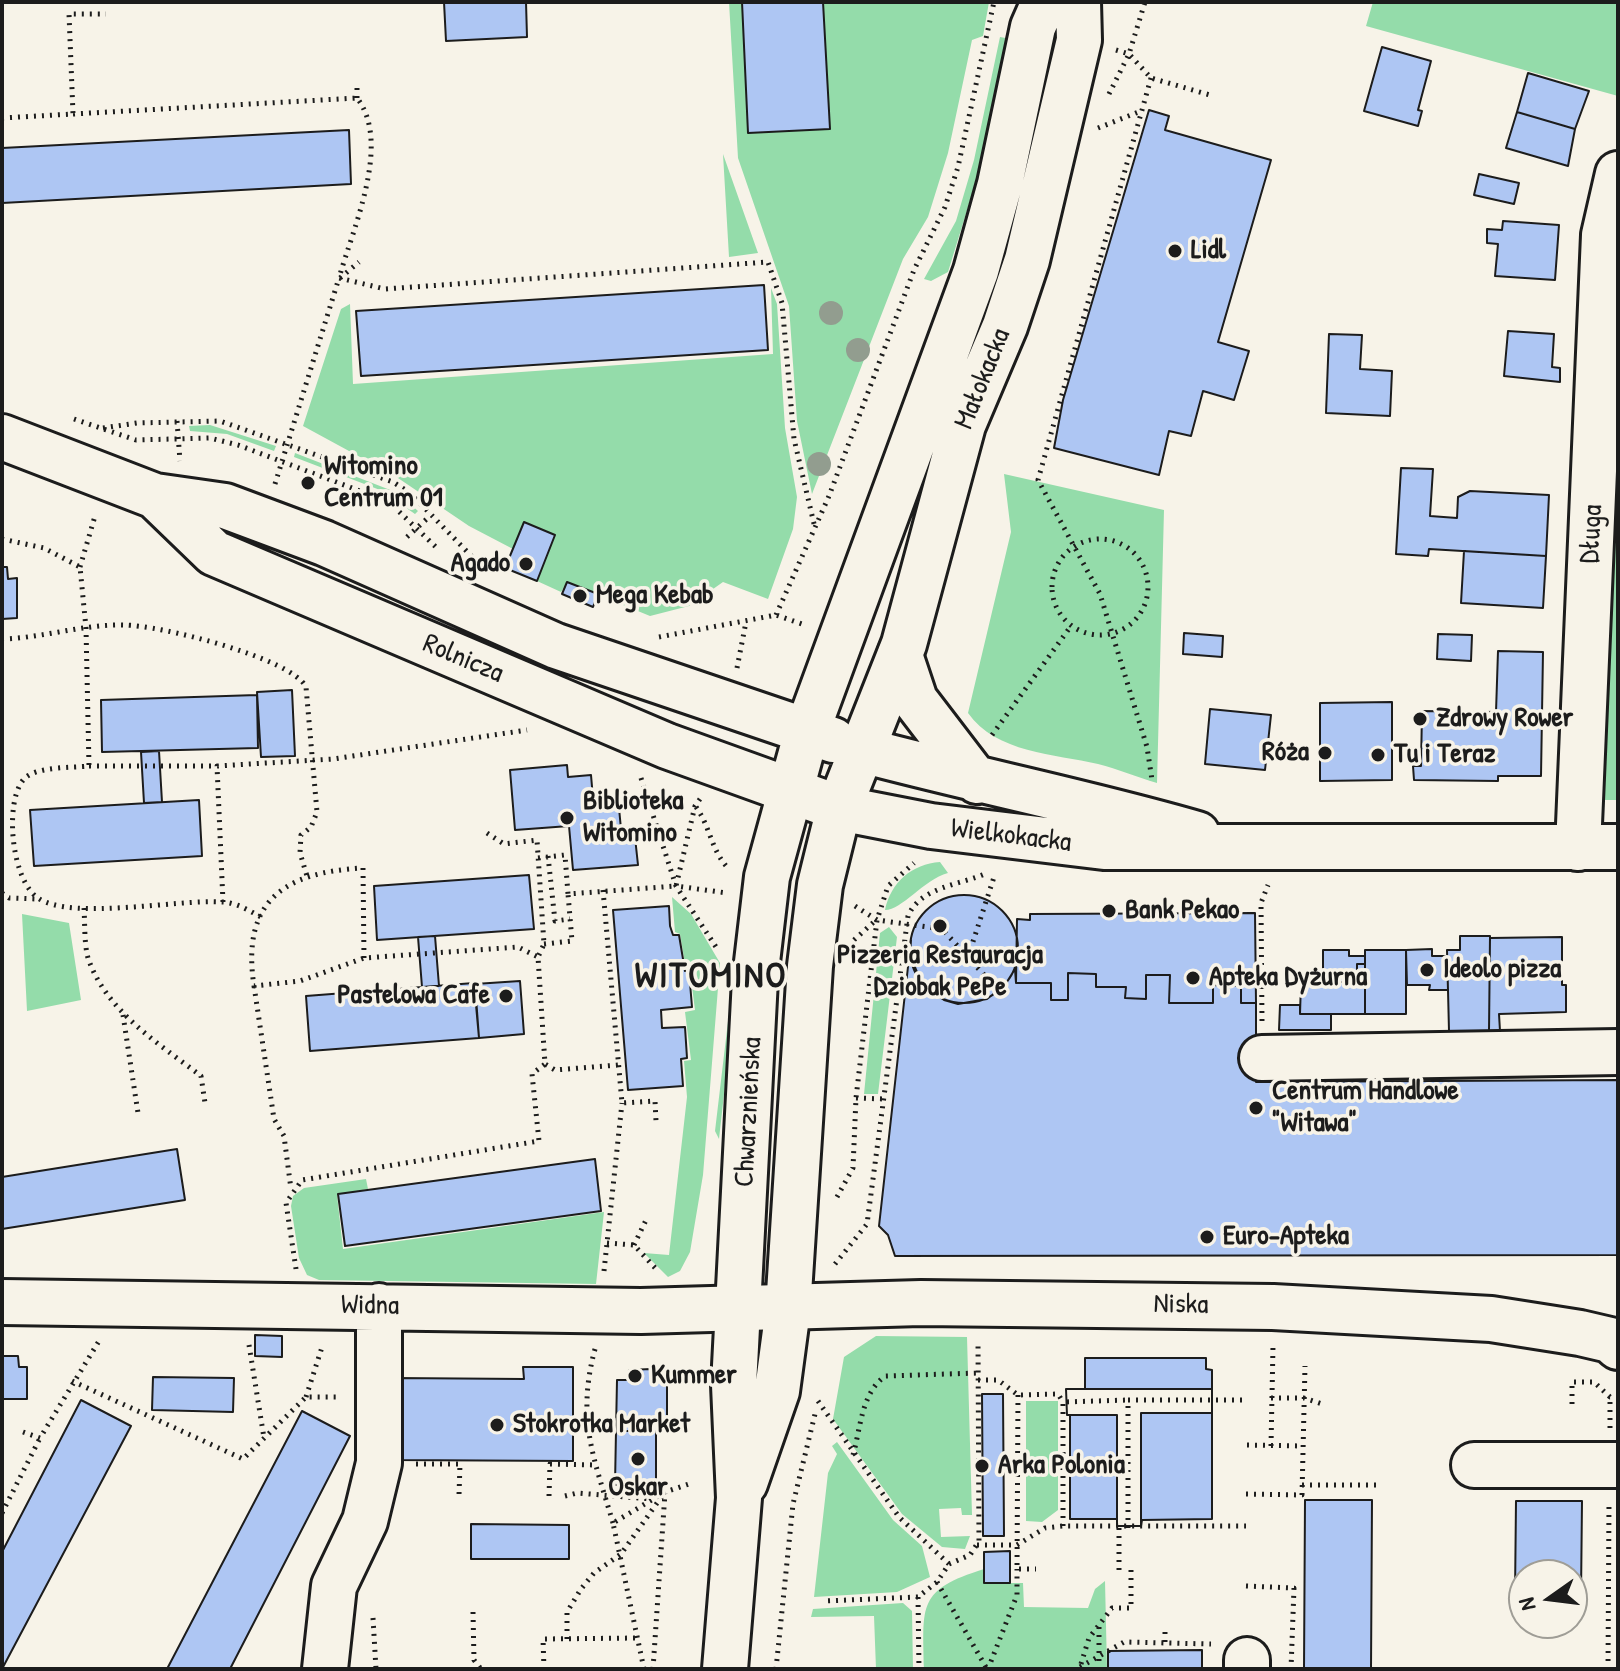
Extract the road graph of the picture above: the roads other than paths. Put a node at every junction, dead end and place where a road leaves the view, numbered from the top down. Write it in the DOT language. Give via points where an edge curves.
graph roads {
  1 [pos="1044,2"];
  2 [pos="1078,2"];
  3 [pos="1618,174"];
  4 [pos="1611,236"];
  5 [pos="1608,433"];
  6 [pos="2,437"];
  7 [pos="155,496"];
  8 [pos="900,655"];
  9 [pos="807,731"];
  10 [pos="862,750"];
  11 [pos="977,781"];
  12 [pos="789,790"];
  13 [pos="839,808"];
  14 [pos="1238,845"];
  15 [pos="1598,848"];
  16 [pos="1618,1052"];
  17 [pos="1262,1058"];
  18 [pos="2,1302"];
  19 [pos="379,1306"];
  20 [pos="788,1309"];
  21 [pos="739,1310"];
  22 [pos="1618,1347"];
  23 [pos="1474,1465"];
  24 [pos="1614,1465"];
  25 [pos="739,1498"];
  26 [pos="325,1669"];
  27 [pos="725,1669"];
  1 -- 9 [label="main road, Małokacka" via="1033,27 976,271"];
  2 -- 8 [label="main road, Małokacka" via="1079,40 1027,260 963,425"];
  3 -- 4 [label="main road, Długa"];
  4 -- 5 [label="main road, Długa"];
  5 -- 15 [label="main road, Długa"];
  6 -- 7 [label="main road, Rolnicza"];
  7 -- 9 [label="main road, Rolnicza" via="225,506 324,543 556,646"];
  7 -- 12 [label="main road, Rolnicza" via="214,553 667,746"];
  8 -- 10 [label="main road, Małokacka"];
  8 -- 11 [label="main road" via="915,700"];
  9 -- 10 [label="main road, Wielkokacka"];
  9 -- 12 [label="main road, Chwarznieńska"];
  10 -- 11 [label="main road, Wielkokacka"];
  10 -- 13 [label="main road, Chwarznieńska"];
  11 -- 14 [label="main road, Wielkokacka" via="1124,811"];
  12 -- 13 [label="main road, Wielkokacka"];
  12 -- 21 [label="main road, Chwarznieńska" via="767,877 757,965"];
  13 -- 14 [label="main road, Wielkokacka" via="931,826 1104,847"];
  13 -- 20 [label="main road, Chwarznieńska" via="820,885 810,966"];
  14 -- 15 [label="main road, Wielkokacka"];
  16 -- 17 [label="main road"];
  18 -- 19 [label="main road, Widna"];
  19 -- 21 [label="main road, Widna"];
  19 -- 26 [label="main road" via="379,1463 365,1521 334,1586"];
  20 -- 21 [label="main road, Niska"];
  20 -- 22 [label="main road, Niska" via="921,1303 1288,1308 1491,1319 1580,1333"];
  20 -- 25 [label="main road, Chwarznieńska" via="777,1391"];
  21 -- 25 [label="main road, Chwarznieńska" via="734,1385"];
  23 -- 24 [label="main road"];
  25 -- 27 [label="main road, Chwarznieńska"];
}
